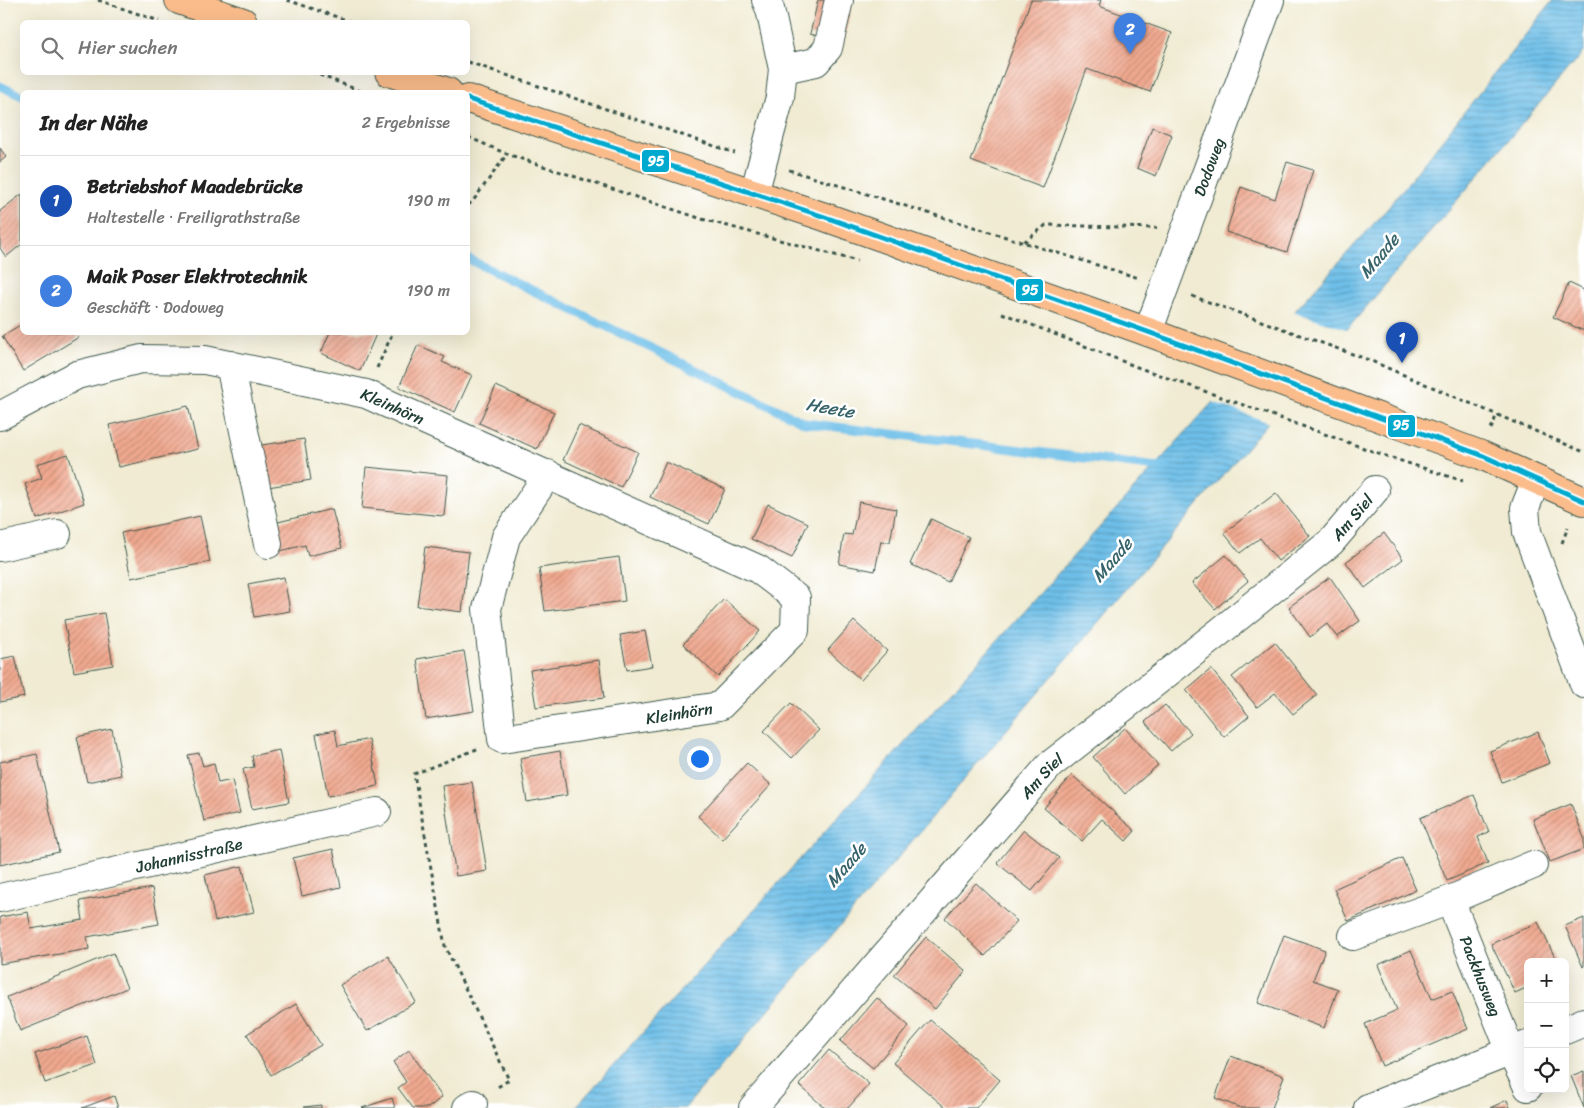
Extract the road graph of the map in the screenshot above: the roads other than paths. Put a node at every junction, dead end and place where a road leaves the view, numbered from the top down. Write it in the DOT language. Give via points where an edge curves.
graph roads {
  1 [pos="179,0"];
  2 [pos="766,0"];
  3 [pos="839,0"];
  4 [pos="1270,0"];
  5 [pos="238,20"];
  6 [pos="783,69"];
  7 [pos="397,75"];
  8 [pos="442,90"];
  9 [pos="470,100"];
  10 [pos="754,194"];
  11 [pos="1148,332"];
  12 [pos="230,365"];
  13 [pos="0,416"];
  14 [pos="548,474"];
  15 [pos="1536,480"];
  16 [pos="1374,490"];
  17 [pos="1584,501"];
  18 [pos="57,534"];
  19 [pos="268,544"];
  20 [pos="0,547"];
  21 [pos="1584,684"];
  22 [pos="377,812"];
  23 [pos="1533,865"];
  24 [pos="0,898"];
  25 [pos="1450,900"];
  26 [pos="1353,936"];
  27 [pos="1584,1022"];
  28 [pos="1569,1028"];
  29 [pos="1519,1048"];
  30 [pos="1524,1070"];
  31 [pos="1530,1093"];
  32 [pos="1412,1099"];
  33 [pos="753,1108"];
  34 [pos="1368,1108"];
  35 [pos="1538,1108"];
  1 -- 5 [label="main road"];
  2 -- 6 [label="street"];
  3 -- 6 [label="street" via="828,48 816,62"];
  4 -- 11 [label="street, Dodoweg"];
  6 -- 10 [label="street" via="780,97"];
  7 -- 8 [label="main road"];
  9 -- 10 [label="main road"];
  10 -- 11 [label="main road"];
  11 -- 15 [label="main road" via="1481,455"];
  12 -- 13 [label="street, Kleinhörn" via="205,360 141,359 77,375"];
  12 -- 14 [label="street, Kleinhörn" via="366,394"];
  12 -- 19 [label="street"];
  14 -- 14 [label="street, Kleinhörn" via="758,568 796,598 795,630 720,706 502,739 487,609 506,537"];
  15 -- 17 [label="main road"];
  15 -- 21 [label="street" via="1525,508 1526,532"];
  16 -- 33 [label="street, Am Siel" via="1331,542 1050,765"];
  18 -- 20 [label="street"];
  22 -- 24 [label="street, Johannisstraße"];
  23 -- 25 [label="street"];
  25 -- 26 [label="street"];
  25 -- 29 [label="street, Packhusweg"];
  27 -- 28 [label="street"];
  29 -- 30 [label="street, Packhusweg"];
  29 -- 32 [label="street"];
  31 -- 35 [label="street, Packhusweg"];
  32 -- 34 [label="street"];
}
